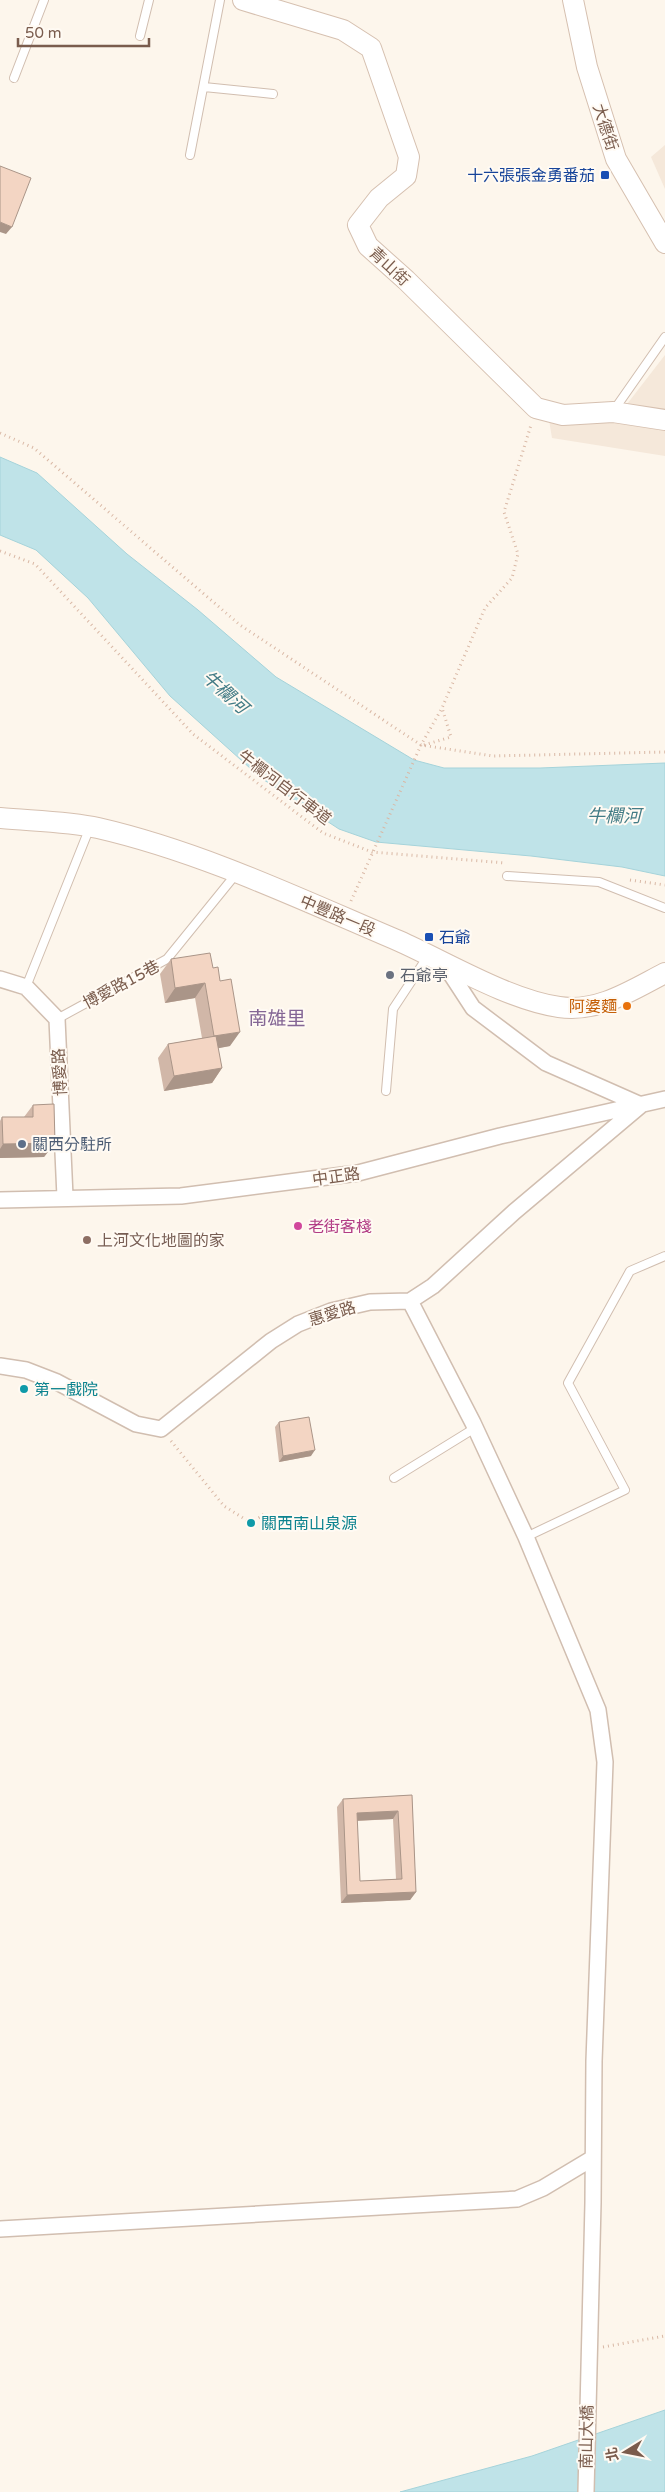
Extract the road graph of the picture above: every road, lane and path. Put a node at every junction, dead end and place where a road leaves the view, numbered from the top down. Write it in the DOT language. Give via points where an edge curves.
graph roads {
  1 [pos="44,0"];
  2 [pos="149,0"];
  3 [pos="220,0"];
  4 [pos="243,0"];
  5 [pos="573,0"];
  6 [pos="140,36"];
  7 [pos="14,78"];
  8 [pos="204,87"];
  9 [pos="273,94"];
  10 [pos="190,155"];
  11 [pos="665,244"];
  12 [pos="665,337"];
  13 [pos="536,408"];
  14 [pos="613,412"];
  15 [pos="665,420"];
  16 [pos="0,433"];
  17 [pos="0,551"];
  18 [pos="442,708"];
  19 [pos="421,745"];
  20 [pos="665,752"];
  21 [pos="0,818"];
  22 [pos="90,827"];
  23 [pos="372,852"];
  24 [pos="515,864"];
  25 [pos="237,872"];
  26 [pos="507,876"];
  27 [pos="628,880"];
  28 [pos="665,885"];
  29 [pos="665,908"];
  30 [pos="344,918"];
  31 [pos="436,957"];
  32 [pos="665,972"];
  33 [pos="0,979"];
  34 [pos="26,988"];
  35 [pos="57,1019"];
  36 [pos="386,1091"];
  37 [pos="665,1099"];
  38 [pos="641,1105"];
  39 [pos="65,1197"];
  40 [pos="0,1200"];
  41 [pos="665,1256"];
  42 [pos="410,1301"];
  43 [pos="0,1366"];
  44 [pos="475,1428"];
  45 [pos="161,1429"];
  46 [pos="394,1478"];
  47 [pos="266,1513"];
  48 [pos="526,1537"];
  49 [pos="593,2158"];
  50 [pos="0,2229"];
  51 [pos="665,2336"];
  52 [pos="588,2350"];
  53 [pos="586,2492"];
  1 -- 7 [label="lane"];
  2 -- 6 [label="lane"];
  3 -- 8 [label="lane"];
  4 -- 13 [label="street, 青山街" via="342,30 371,48 409,158 406,176 378,198 358,225 361,232 368,246"];
  5 -- 11 [label="street, 大德街" via="587,67 616,158"];
  8 -- 9 [label="lane"];
  8 -- 10 [label="lane"];
  12 -- 14 [label="lane"];
  13 -- 14 [label="street" via="563,415"];
  13 -- 18 [label="path" via="504,512 518,554 512,578 485,608"];
  14 -- 15 [label="street"];
  16 -- 19 [label="path" via="34,448 240,625"];
  17 -- 23 [label="path, 牛欄河自行車道" via="35,564 193,734 323,833"];
  18 -- 19 [label="path"];
  18 -- 19 [label="path" via="451,737"];
  19 -- 20 [label="path" via="493,756"];
  19 -- 23 [label="path"];
  21 -- 22 [label="street, 中豐路一段"];
  22 -- 25 [label="street, 中豐路一段" via="149,842"];
  22 -- 34 [label="lane"];
  23 -- 24 [label="path, 牛欄河自行車道"];
  23 -- 30 [label="path"];
  25 -- 30 [label="street, 中豐路一段"];
  25 -- 35 [label="lane, 博愛路15巷" via="167,959"];
  26 -- 29 [label="lane" via="599,882"];
  27 -- 28 [label="path"];
  30 -- 31 [label="street, 中豐路一段"];
  31 -- 32 [label="street, 中豐路一段" via="519,996 568,1007 585,1008 621,996"];
  31 -- 36 [label="lane" via="394,1009"];
  31 -- 38 [label="street" via="473,1008 546,1063"];
  33 -- 34 [label="street"];
  34 -- 35 [label="street"];
  35 -- 39 [label="street, 博愛路"];
  37 -- 38 [label="street, 中正路"];
  38 -- 39 [label="street, 中正路" via="500,1136 358,1174 181,1196"];
  38 -- 42 [label="street" via="514,1212 433,1286"];
  39 -- 40 [label="street, 中正路"];
  41 -- 48 [label="lane" via="630,1271 568,1384 625,1490"];
  42 -- 44 [label="street, 南山大橋"];
  42 -- 45 [label="street, 惠愛路" via="370,1302 331,1311 298,1324 271,1341"];
  43 -- 45 [label="street" via="57,1382 136,1424"];
  44 -- 46 [label="lane"];
  44 -- 48 [label="street, 南山大橋"];
  45 -- 47 [label="path" via="224,1506 251,1523"];
  48 -- 49 [label="street, 南山大橋" via="598,1710 605,1762"];
  49 -- 50 [label="street" via="543,2188 517,2199"];
  49 -- 52 [label="street, 南山大橋"];
  51 -- 52 [label="path"];
  52 -- 53 [label="street, 南山大橋"];
}
